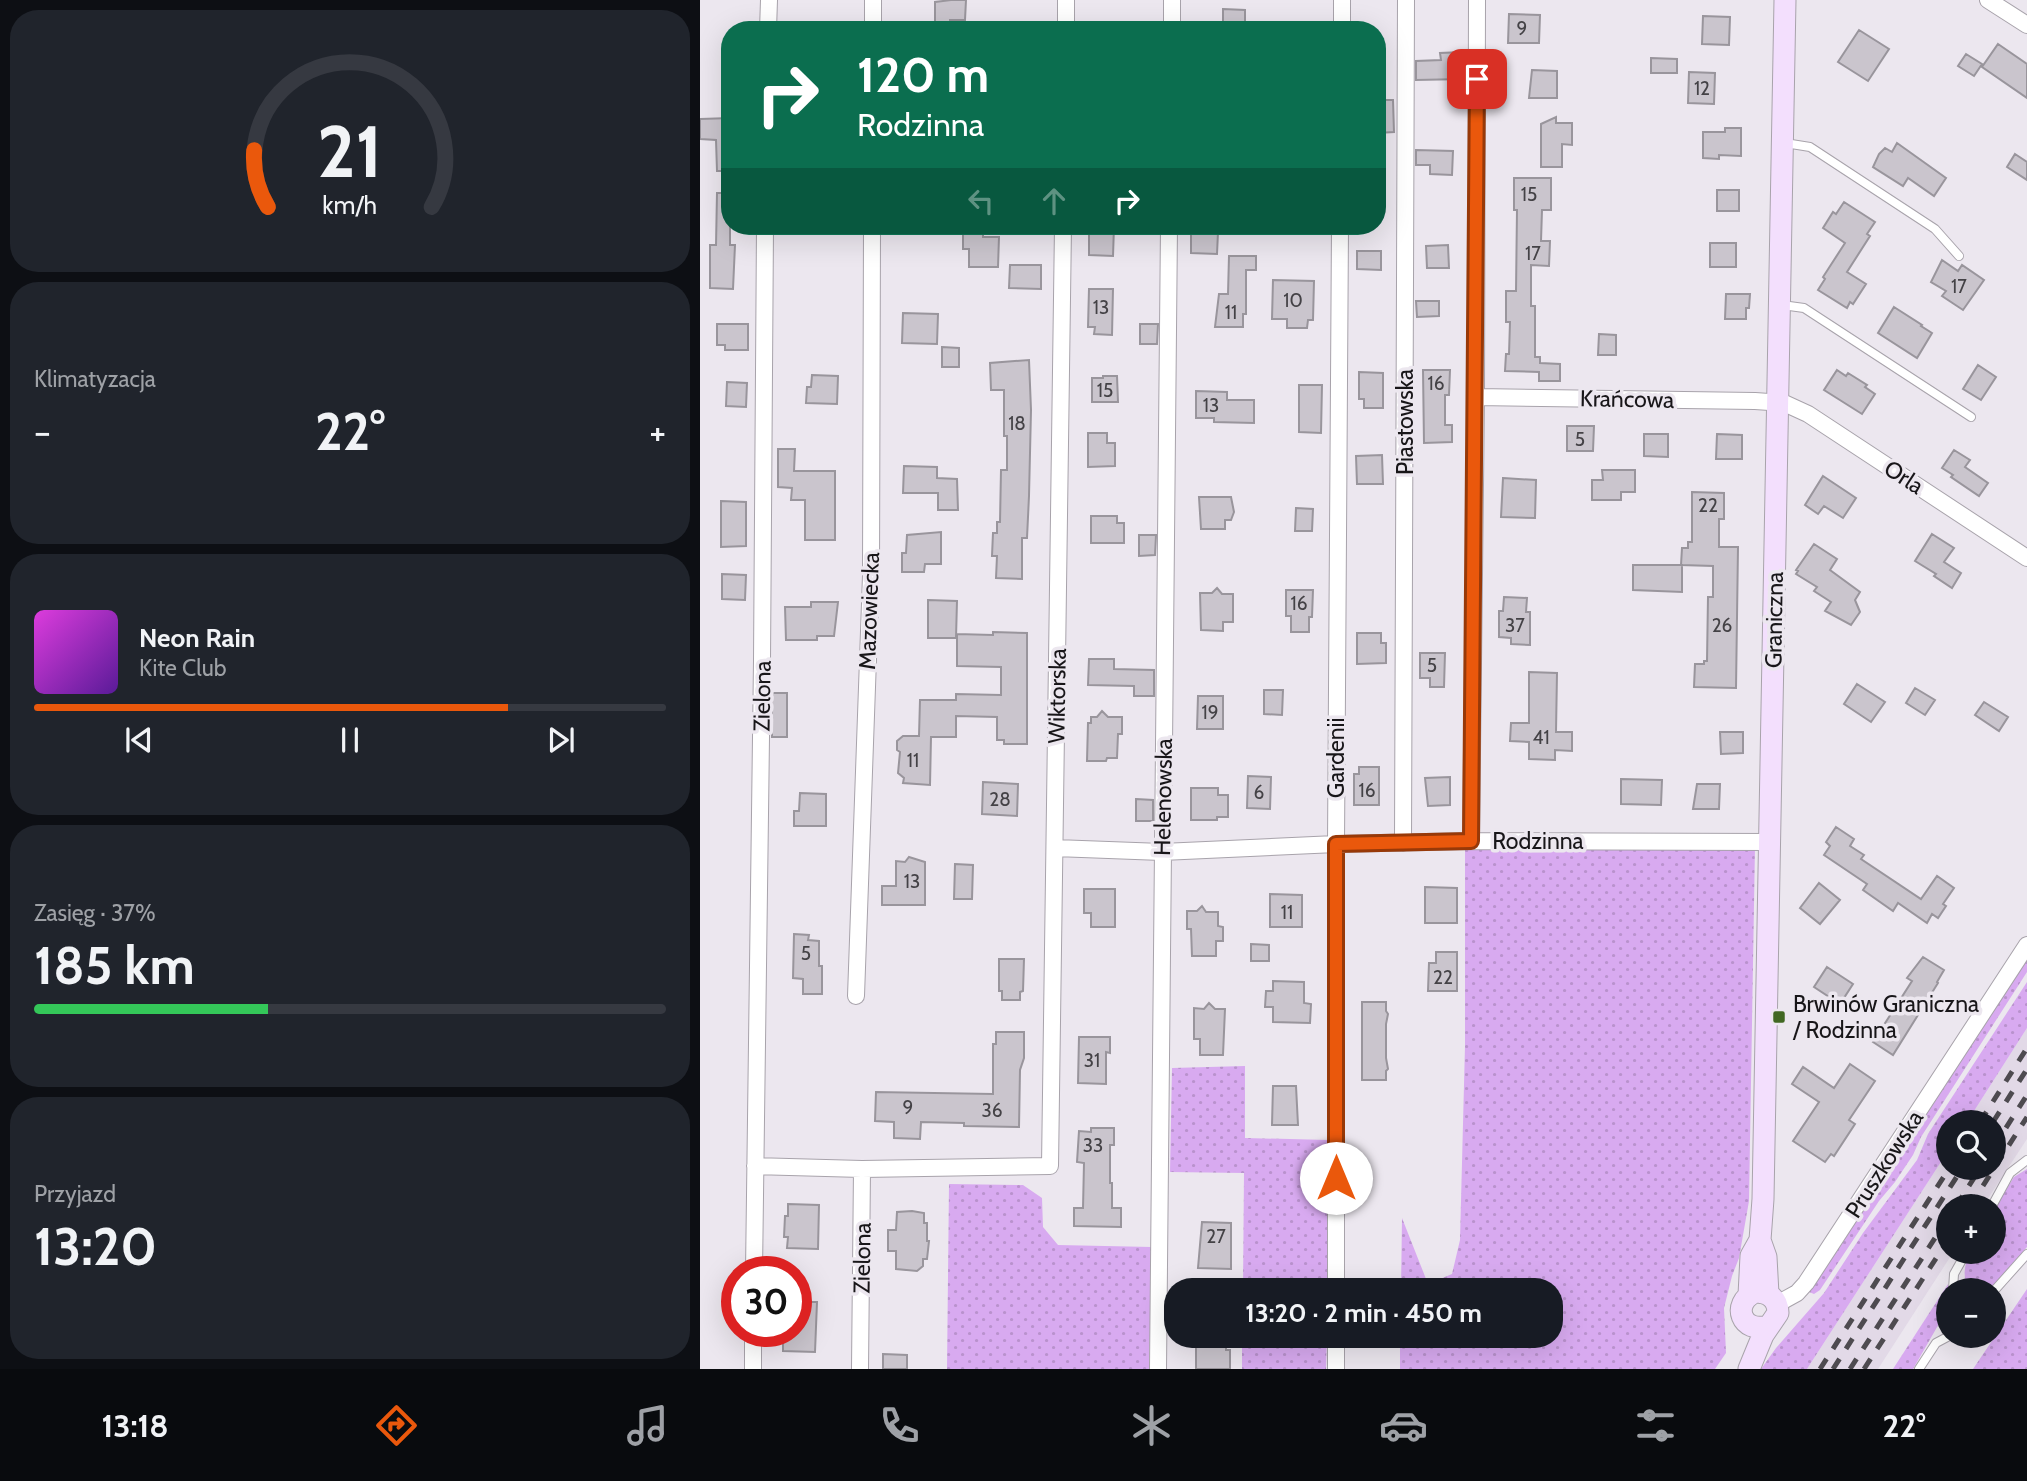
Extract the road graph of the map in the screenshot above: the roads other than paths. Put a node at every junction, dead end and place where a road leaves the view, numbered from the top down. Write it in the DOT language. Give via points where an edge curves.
graph roads {
  1 [pos="769,0"];
  2 [pos="873,0"];
  3 [pos="1066,0"];
  4 [pos="1172,0"];
  5 [pos="1342,0"];
  6 [pos="1406,0"];
  7 [pos="1477,0"];
  8 [pos="1784,0"];
  9 [pos="1988,0"];
  10 [pos="768,21"];
  11 [pos="873,21"];
  12 [pos="1066,21"];
  13 [pos="1172,21"];
  14 [pos="1342,21"];
  15 [pos="2027,25"];
  16 [pos="1782,144"];
  17 [pos="765,235"];
  18 [pos="872,235"];
  19 [pos="1063,235"];
  20 [pos="1170,235"];
  21 [pos="1340,235"];
  22 [pos="1959,256"];
  23 [pos="1779,304"];
  24 [pos="1476,397"];
  25 [pos="1778,402"];
  26 [pos="1971,416"];
  27 [pos="2027,558"];
  28 [pos="1471,841"];
  29 [pos="1770,842"];
  30 [pos="1403,843"];
  31 [pos="1336,844"];
  32 [pos="1055,848"];
  33 [pos="1162,852"];
  34 [pos="2027,944"];
  35 [pos="856,996"];
  36 [pos="2027,1160"];
  37 [pos="755,1166"];
  38 [pos="862,1169"];
  39 [pos="1999,1194"];
  40 [pos="2027,1254"];
  41 [pos="754,1256"];
  42 [pos="1336,1278"];
  43 [pos="2006,1278"];
  44 [pos="1765,1297"];
  45 [pos="1758,1325"];
  46 [pos="1936,1343"];
  47 [pos="753,1347"];
  48 [pos="1336,1348"];
  49 [pos="752,1369"];
  50 [pos="860,1369"];
  51 [pos="1158,1369"];
  52 [pos="1336,1369"];
  53 [pos="1733,1369"];
  54 [pos="1749,1369"];
  55 [pos="1919,1369"];
  1 -- 10 [label="street"];
  2 -- 11 [label="street"];
  3 -- 12 [label="street"];
  4 -- 13 [label="street"];
  5 -- 14 [label="street"];
  6 -- 30 [label="street, Piastowska"];
  7 -- 24 [label="street"];
  8 -- 16 [label="street, Graniczna"];
  9 -- 15 [label="street"];
  16 -- 22 [label="lane" via="1810,147 1936,229"];
  16 -- 23 [label="street, Graniczna"];
  17 -- 37 [label="street, Zielona"];
  18 -- 35 [label="street, Mazowiecka" via="871,575"];
  19 -- 32 [label="street, Wiktorska"];
  20 -- 33 [label="street, Helenowska"];
  21 -- 31 [label="street, Gardenii"];
  23 -- 25 [label="street, Graniczna"];
  23 -- 26 [label="lane" via="1804,308"];
  24 -- 25 [label="street, Krańcowa"];
  24 -- 28 [label="street"];
  25 -- 27 [label="street, Orla" via="1808,414"];
  25 -- 29 [label="street, Graniczna"];
  28 -- 29 [label="street, Rodzinna"];
  28 -- 30 [label="street, Rodzinna"];
  29 -- 44 [label="street, Graniczna" via="1760,1240 1766,1256"];
  30 -- 31 [label="street, Rodzinna"];
  31 -- 33 [label="street, Rodzinna"];
  31 -- 42 [label="street, Gardenii"];
  32 -- 33 [label="street, Rodzinna"];
  32 -- 38 [label="street, Wiktorska" via="1049,1167"];
  33 -- 51 [label="street, Helenowska"];
  34 -- 44 [label="street, Pruszkowska" via="1807,1283 1797,1293"];
  36 -- 39 [label="lane" via="2010,1173"];
  37 -- 38 [label="street"];
  37 -- 41 [label="street, Zielona"];
  38 -- 50 [label="street, Zielona"];
  40 -- 43 [label="lane"];
  44 -- 45 [label="street" via="1776,1318"];
  44 -- 45 [label="street, Graniczna" via="1745,1299 1741,1310"];
  45 -- 53 [label="street"];
  45 -- 54 [label="street"];
  46 -- 55 [label="lane"];
  47 -- 49 [label="street"];
  48 -- 52 [label="street"];
}
